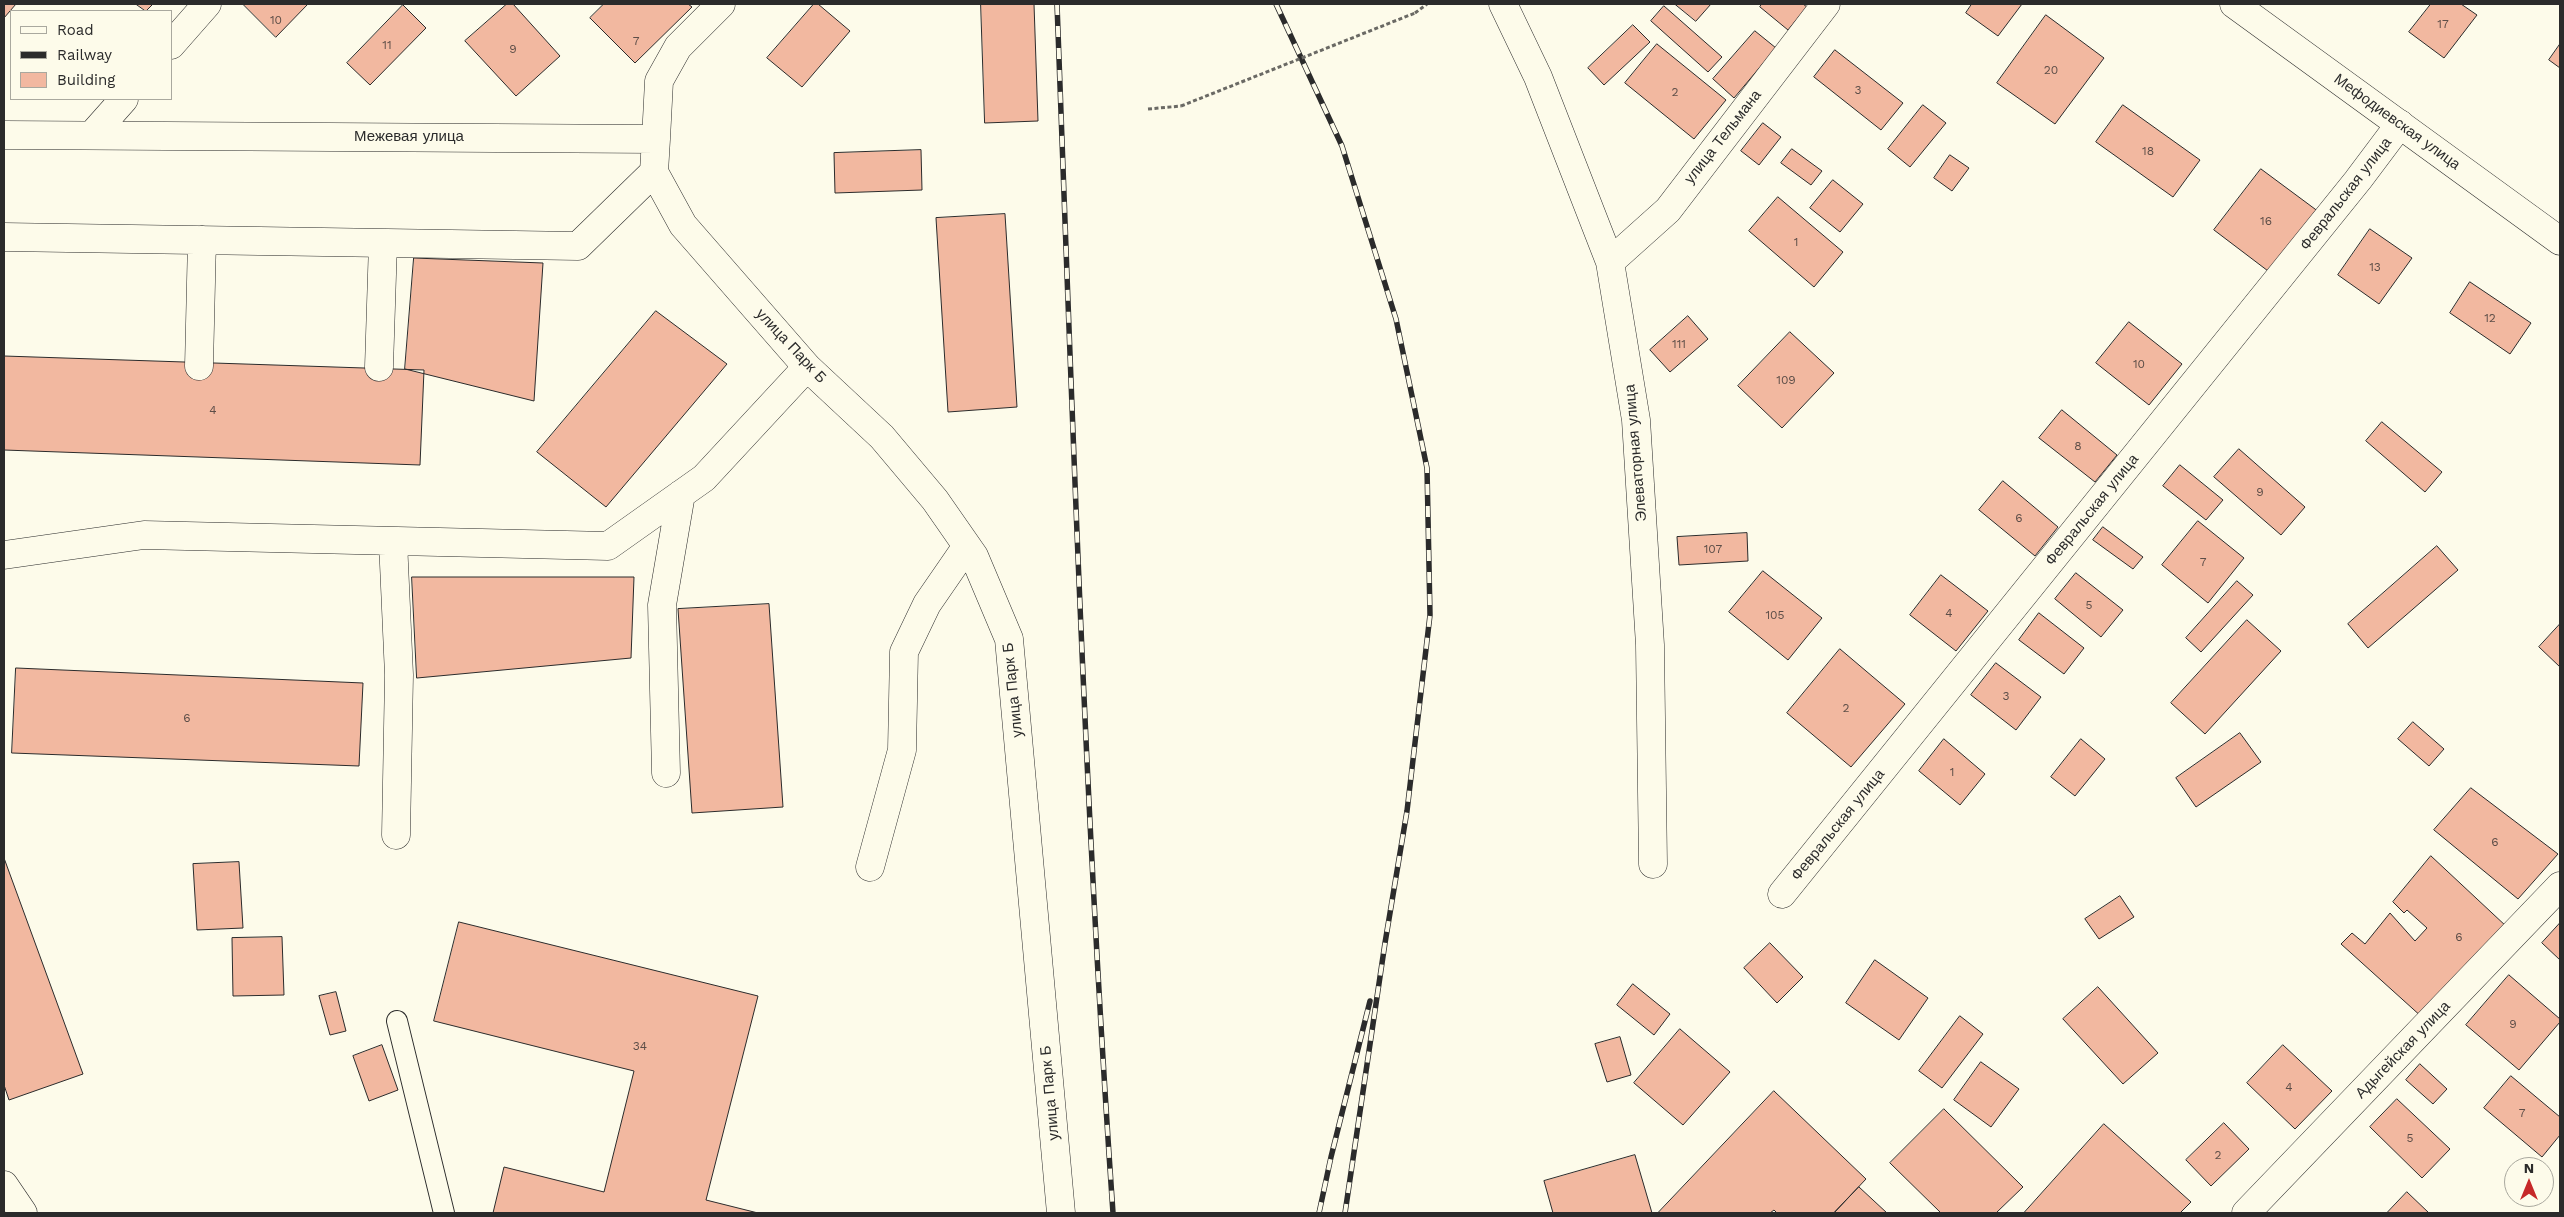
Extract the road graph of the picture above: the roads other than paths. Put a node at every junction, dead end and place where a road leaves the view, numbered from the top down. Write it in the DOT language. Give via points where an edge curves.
graph roads {
  1 [pos="207,4"];
  2 [pos="721,4"];
  3 [pos="1503,4"];
  4 [pos="1826,4"];
  5 [pos="2234,4"];
  6 [pos="172,44"];
  7 [pos="123,100"];
  8 [pos="2400,124"];
  9 [pos="4,135"];
  10 [pos="92,135"];
  11 [pos="656,139"];
  12 [pos="654,172"];
  13 [pos="4,237"];
  14 [pos="202,240"];
  15 [pos="2560,241"];
  16 [pos="382,243"];
  17 [pos="1610,262"];
  18 [pos="199,366"];
  19 [pos="807,366"];
  20 [pos="380,367"];
  21 [pos="681,494"];
  22 [pos="394,541"];
  23 [pos="967,546"];
  24 [pos="4,555"];
  25 [pos="666,773"];
  26 [pos="396,835"];
  27 [pos="1653,864"];
  28 [pos="870,867"];
  29 [pos="2560,886"];
  30 [pos="1782,894"];
  31 [pos="397,1021"];
  32 [pos="4,1185"];
  33 [pos="22,1213"];
  34 [pos="444,1213"];
  35 [pos="1061,1213"];
  36 [pos="2246,1213"];
  1 -- 6 [label="street"];
  2 -- 11 [label="street" via="678,47 659,81"];
  3 -- 17 [label="street, Элеваторная улица" via="1538,77"];
  4 -- 17 [label="street, улица Тельмана" via="1668,210"];
  5 -- 8 [label="street, Мефодиевская улица"];
  7 -- 10 [label="street"];
  8 -- 15 [label="street, Мефодиевская улица"];
  8 -- 30 [label="street, Февральская улица"];
  9 -- 10 [label="street, Межевая улица"];
  10 -- 11 [label="street, Межевая улица"];
  11 -- 12 [label="street"];
  12 -- 16 [label="street" via="578,246"];
  12 -- 19 [label="street, улица Парк Б" via="682,225"];
  13 -- 14 [label="street"];
  14 -- 16 [label="street"];
  14 -- 18 [label="street"];
  16 -- 20 [label="street"];
  17 -- 27 [label="street, Элеваторная улица" via="1636,420 1650,645"];
  19 -- 21 [label="street" via="704,478"];
  19 -- 23 [label="street, улица Парк Б" via="882,437 935,500"];
  21 -- 22 [label="street" via="608,546"];
  21 -- 25 [label="street" via="662,605"];
  22 -- 24 [label="street" via="144,535"];
  22 -- 26 [label="street" via="399,675"];
  23 -- 28 [label="street" via="927,604 904,652 902,750"];
  23 -- 35 [label="street, улица Парк Б" via="1009,639"];
  29 -- 36 [label="street, Адыгейская улица"];
  31 -- 34 [label="lane"];
  32 -- 33 [label="street"];
}
